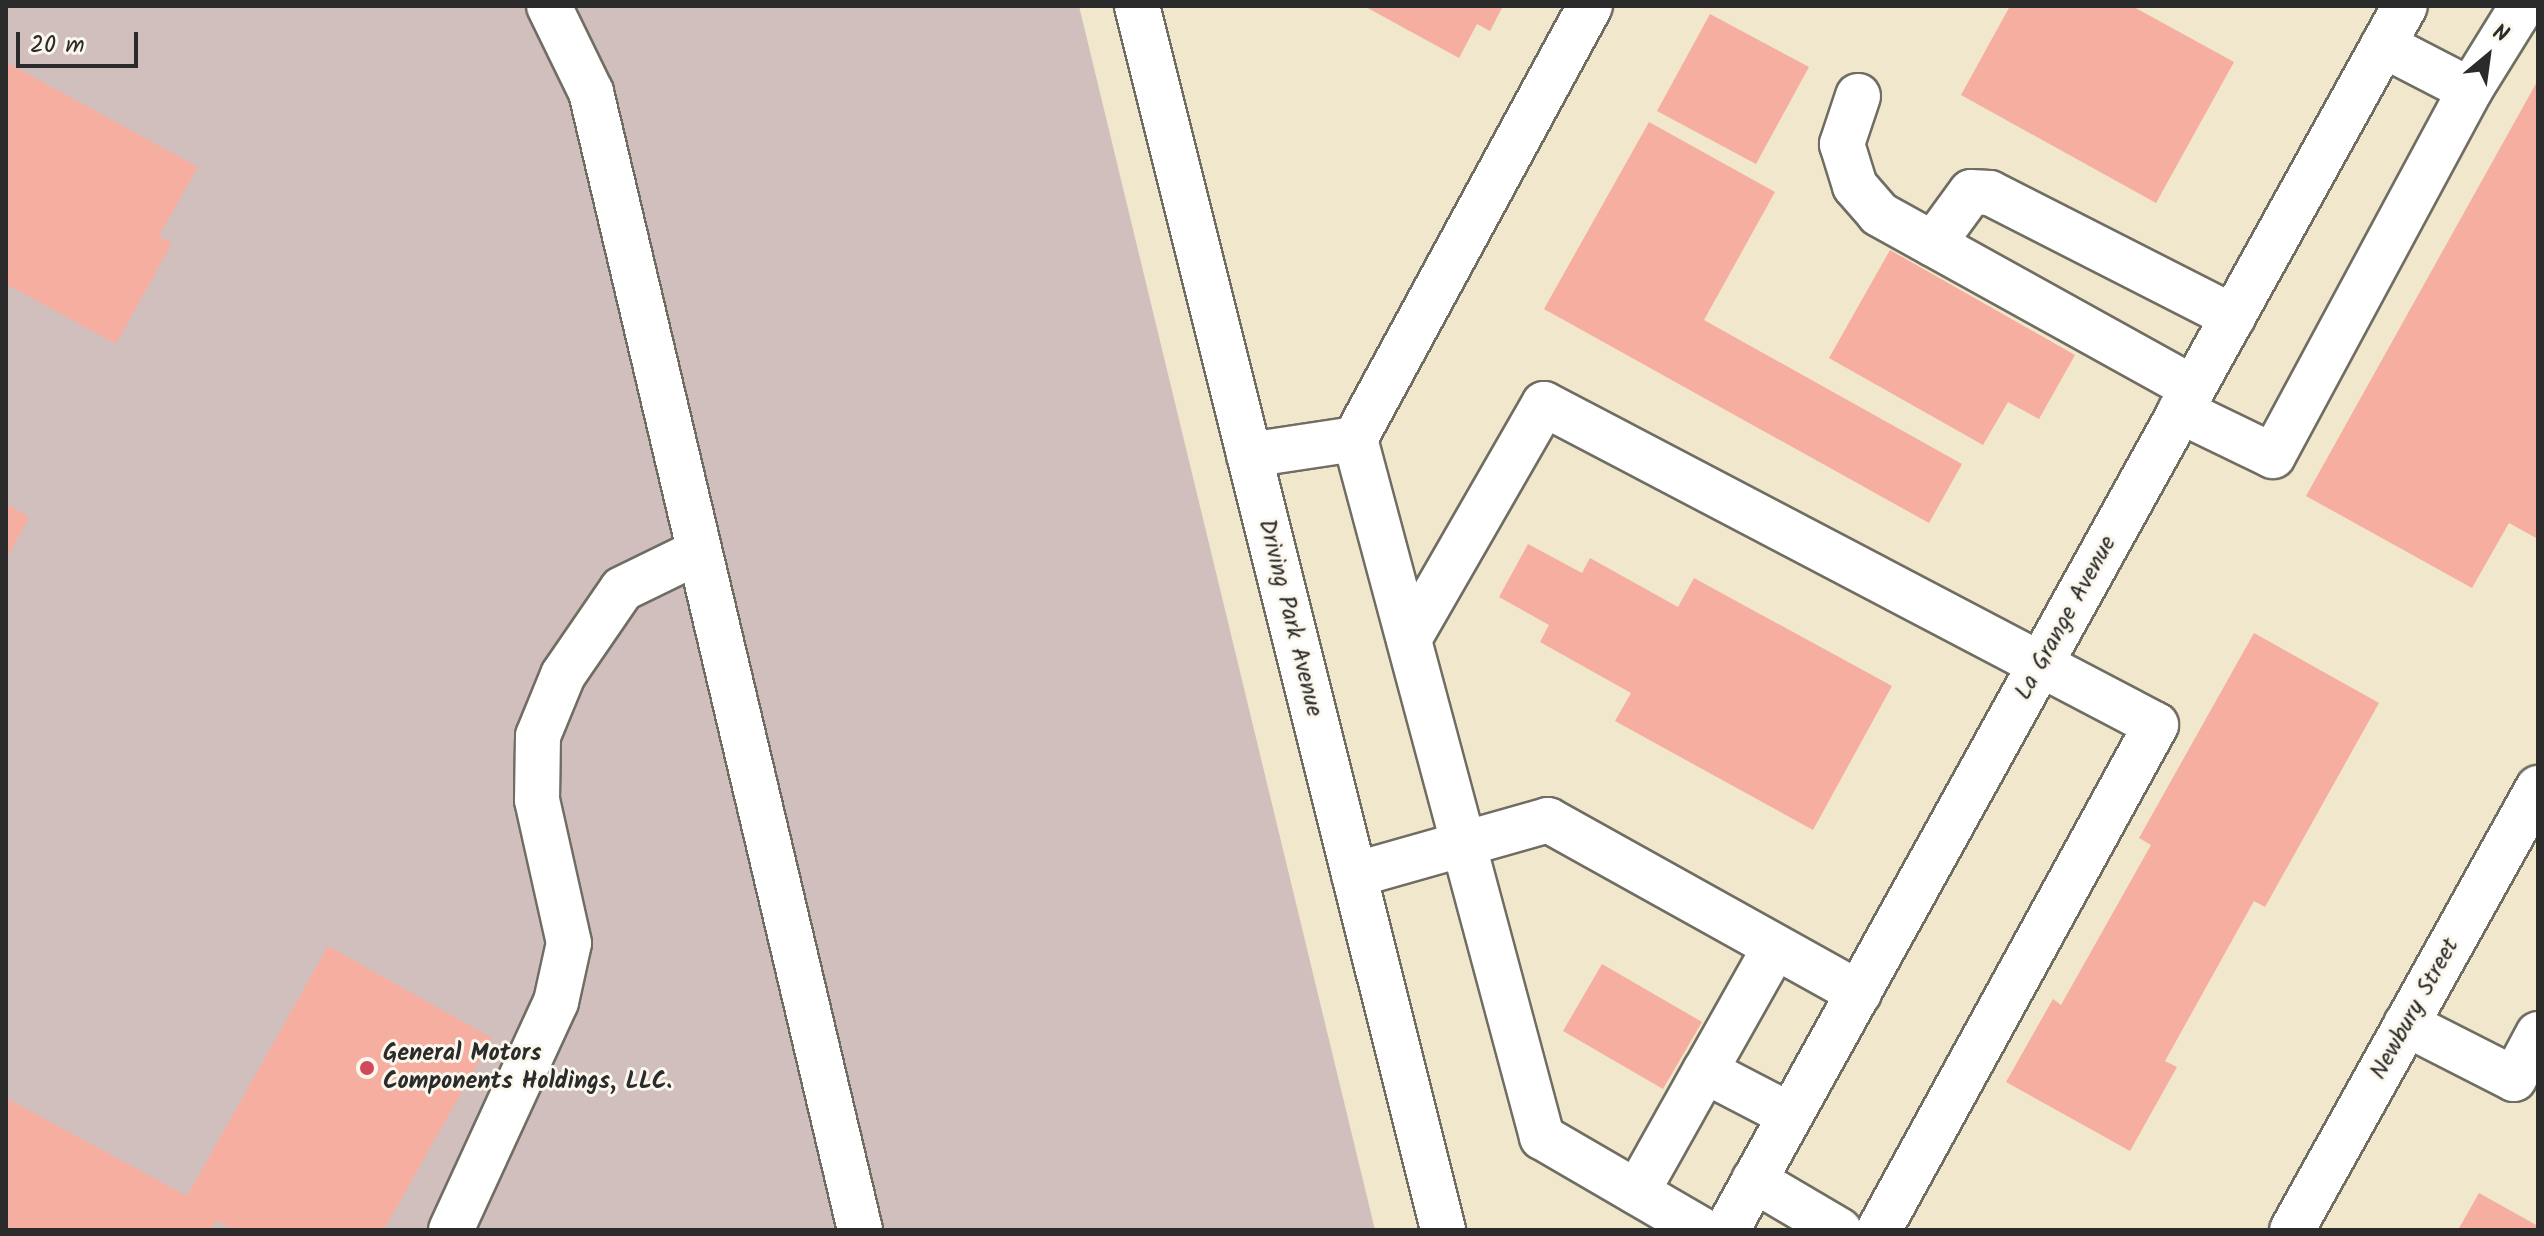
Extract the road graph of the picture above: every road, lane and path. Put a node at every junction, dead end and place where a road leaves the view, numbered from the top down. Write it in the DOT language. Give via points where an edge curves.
graph roads {
  1 [pos="549,6"];
  2 [pos="1137,6"];
  3 [pos="1590,6"];
  4 [pos="2405,6"];
  5 [pos="2522,6"];
  6 [pos="2383,45"];
  7 [pos="2470,90"];
  8 [pos="1858,96"];
  9 [pos="1933,244"];
  10 [pos="2233,317"];
  11 [pos="2187,399"];
  12 [pos="1355,439"];
  13 [pos="1249,455"];
  14 [pos="698,552"];
  15 [pos="1409,639"];
  16 [pos="2039,668"];
  17 [pos="2538,788"];
  18 [pos="1465,847"];
  19 [pos="1354,875"];
  20 [pos="1775,947"];
  21 [pos="1859,993"];
  22 [pos="2406,1024"];
  23 [pos="2538,1034"];
  24 [pos="1705,1071"];
  25 [pos="1790,1115"];
  26 [pos="1754,1180"];
  27 [pos="1637,1192"];
  28 [pos="451,1230"];
  29 [pos="860,1230"];
  30 [pos="1443,1230"];
  31 [pos="1702,1230"];
  32 [pos="1727,1230"];
  33 [pos="1839,1230"];
  34 [pos="1879,1230"];
  35 [pos="2292,1230"];
  1 -- 14 [label="street" via="591,92"];
  2 -- 13 [label="street, Driving Park Avenue"];
  3 -- 12 [label="street"];
  4 -- 6 [label="street, La Grange Avenue"];
  5 -- 7 [label="street"];
  6 -- 7 [label="street"];
  6 -- 10 [label="street, La Grange Avenue"];
  7 -- 11 [label="street" via="2273,456"];
  8 -- 9 [label="street" via="1842,144 1855,186 1879,214"];
  9 -- 10 [label="street" via="1971,192 1990,193"];
  9 -- 11 [label="street"];
  10 -- 11 [label="street, La Grange Avenue"];
  11 -- 16 [label="street, La Grange Avenue"];
  12 -- 13 [label="street"];
  12 -- 15 [label="street"];
  13 -- 19 [label="street, Driving Park Avenue"];
  14 -- 28 [label="street" via="622,589 563,675 538,736 537,800 569,943 556,1002"];
  14 -- 29 [label="street"];
  15 -- 16 [label="street" via="1544,404"];
  15 -- 18 [label="street"];
  16 -- 21 [label="street, La Grange Avenue"];
  16 -- 34 [label="street" via="2156,725"];
  17 -- 22 [label="street, Newbury Street"];
  18 -- 19 [label="street"];
  18 -- 20 [label="street" via="1548,820"];
  18 -- 27 [label="street" via="1542,1137"];
  19 -- 30 [label="street, Driving Park Avenue"];
  20 -- 21 [label="street"];
  20 -- 24 [label="street"];
  21 -- 25 [label="street, La Grange Avenue"];
  22 -- 23 [label="street" via="2514,1079"];
  22 -- 35 [label="street, Newbury Street"];
  24 -- 25 [label="street"];
  24 -- 27 [label="street"];
  25 -- 26 [label="street, La Grange Avenue"];
  26 -- 32 [label="street, La Grange Avenue"];
  26 -- 33 [label="street"];
  27 -- 31 [label="street"];
}
